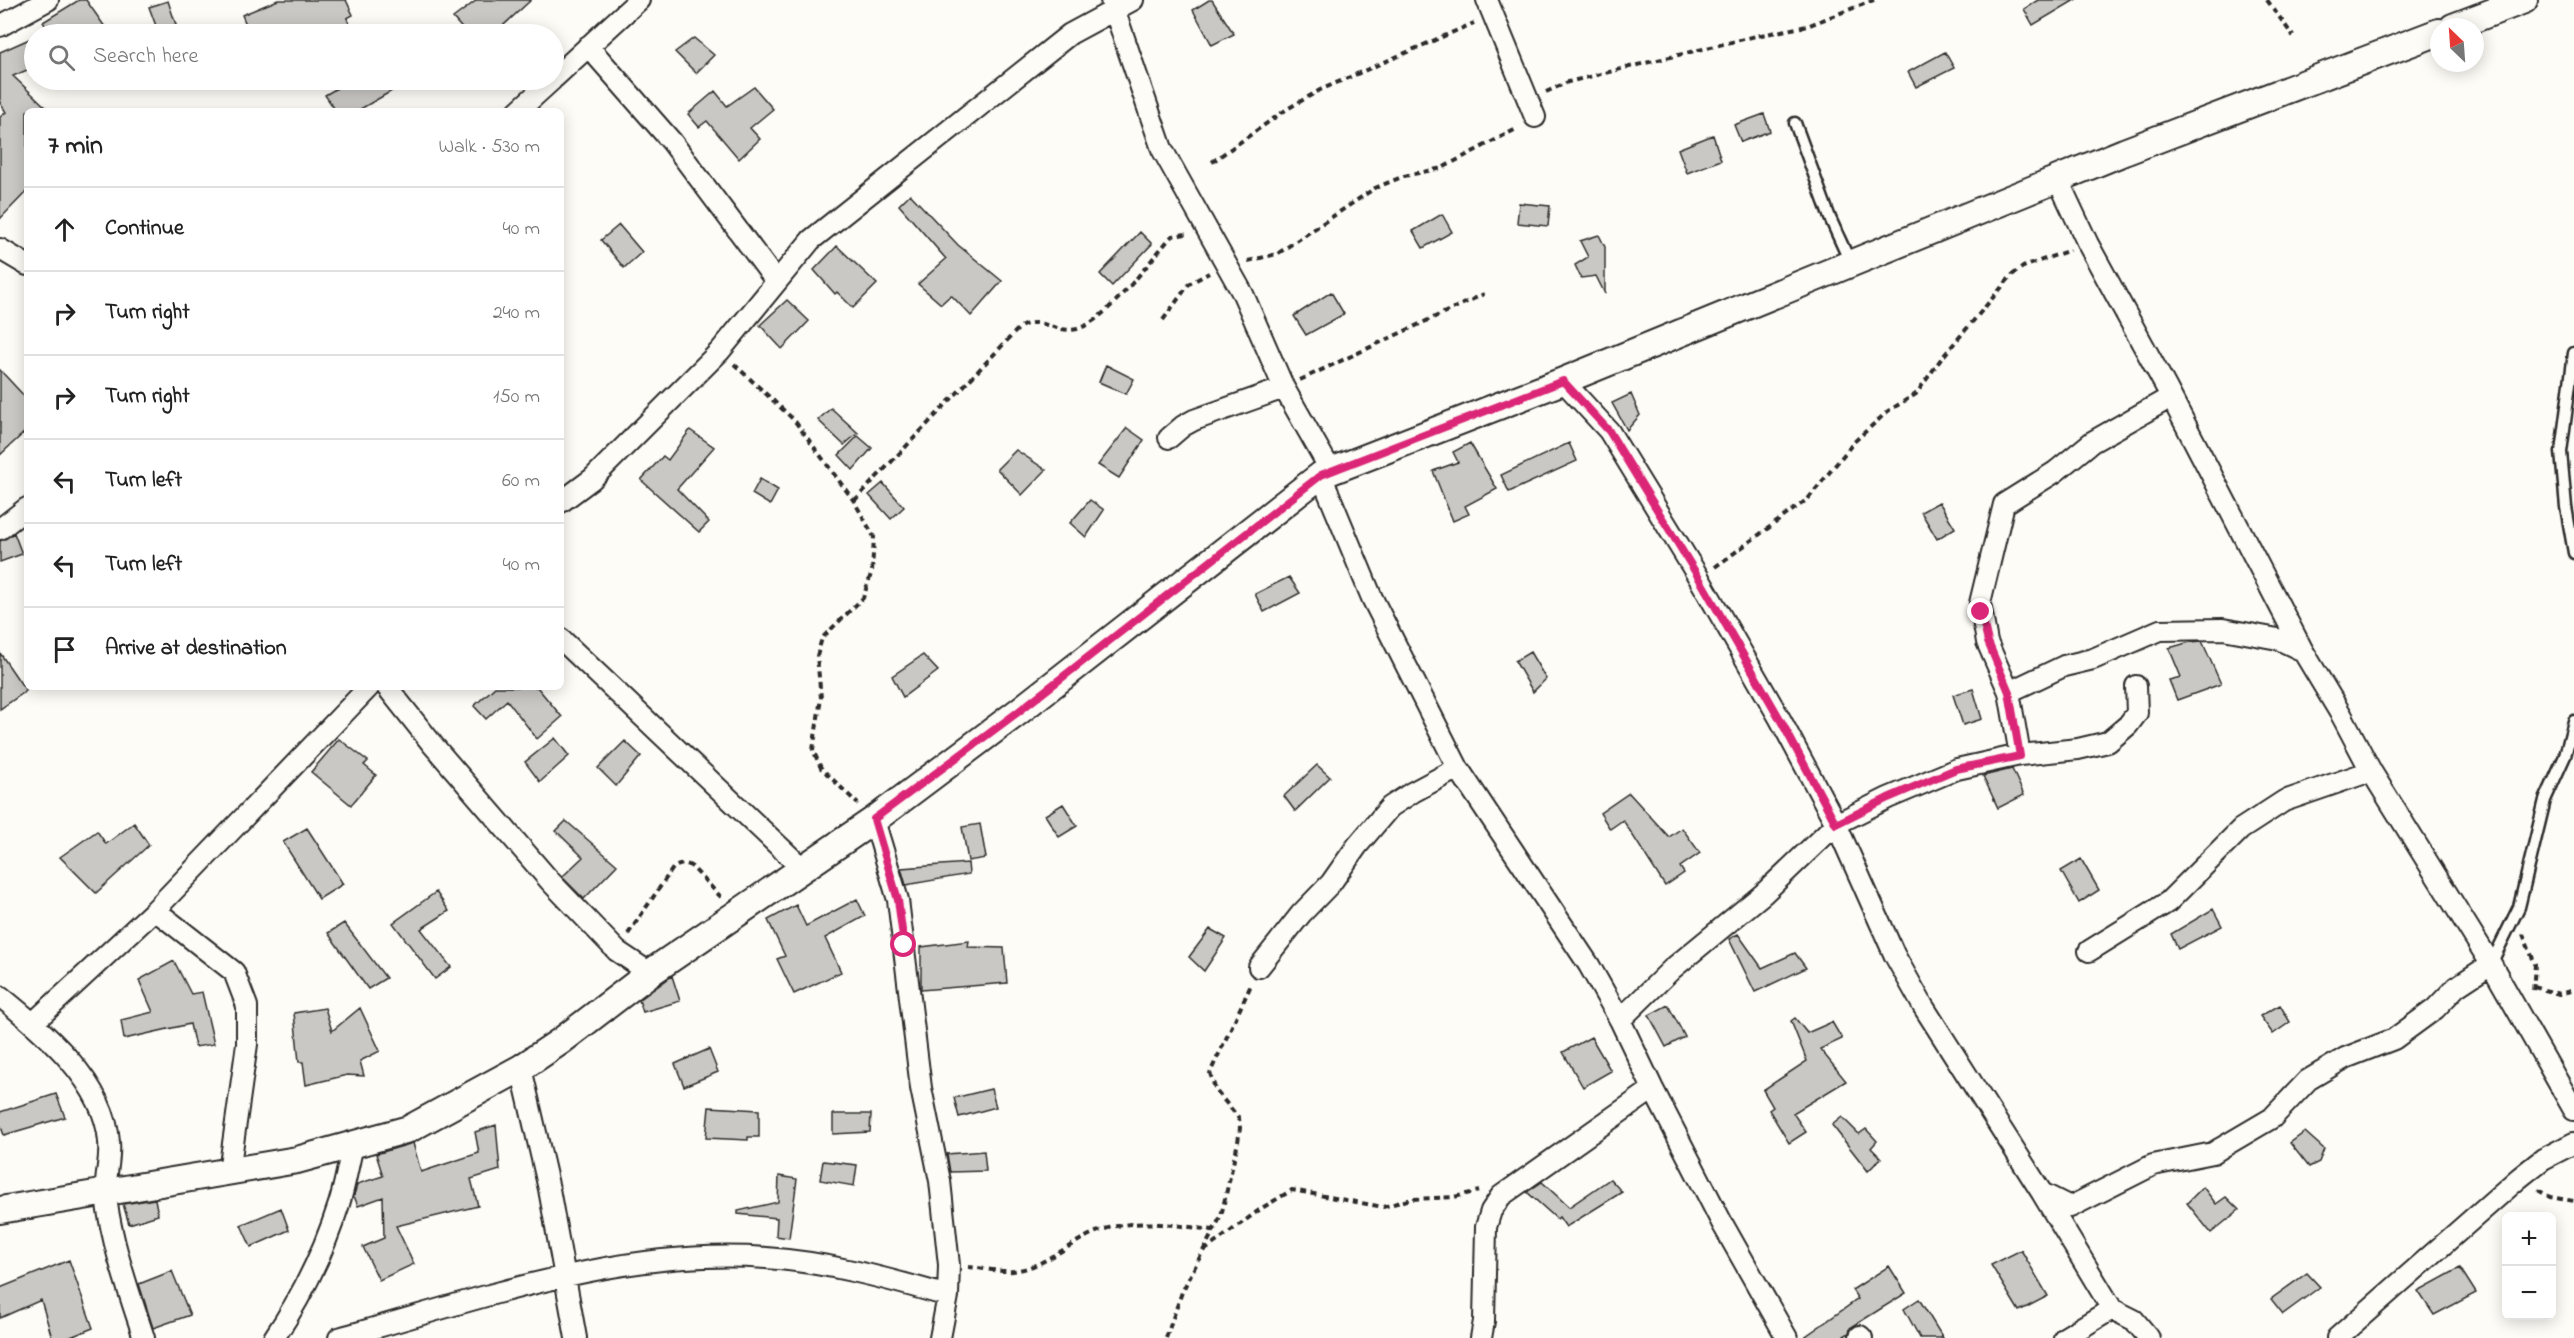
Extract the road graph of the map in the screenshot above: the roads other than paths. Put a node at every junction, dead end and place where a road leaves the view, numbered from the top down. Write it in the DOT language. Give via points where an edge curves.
graph roads {
  1 [pos="48,0"];
  2 [pos="639,0"];
  3 [pos="1133,0"];
  4 [pos="2524,0"];
  5 [pos="1113,4"];
  6 [pos="1491,7"];
  7 [pos="2477,18"];
  8 [pos="0,26"];
  9 [pos="2430,35"];
  10 [pos="588,46"];
  11 [pos="564,69"];
  12 [pos="541,90"];
  13 [pos="521,108"];
  14 [pos="1535,117"];
  15 [pos="1795,123"];
  16 [pos="2058,180"];
  17 [pos="0,249"];
  18 [pos="1850,262"];
  19 [pos="24,264"];
  20 [pos="776,281"];
  21 [pos="2574,353"];
  22 [pos="1563,381"];
  23 [pos="1284,388"];
  24 [pos="2171,397"];
  25 [pos="1169,438"];
  26 [pos="1326,473"];
  27 [pos="564,500"];
  28 [pos="24,510"];
  29 [pos="0,529"];
  30 [pos="2574,553"];
  31 [pos="564,642"];
  32 [pos="2303,651"];
  33 [pos="2136,686"];
  34 [pos="366,690"];
  35 [pos="389,690"];
  36 [pos="2009,692"];
  37 [pos="2574,721"];
  38 [pos="2020,756"];
  39 [pos="1458,768"];
  40 [pos="2371,771"];
  41 [pos="874,819"];
  42 [pos="1836,824"];
  43 [pos="802,868"];
  44 [pos="155,910"];
  45 [pos="2089,951"];
  46 [pos="2490,964"];
  47 [pos="1259,967"];
  48 [pos="651,973"];
  49 [pos="0,996"];
  50 [pos="1620,1020"];
  51 [pos="33,1023"];
  52 [pos="521,1068"];
  53 [pos="1653,1089"];
  54 [pos="2574,1110"];
  55 [pos="2574,1143"];
  56 [pos="352,1145"];
  57 [pos="229,1172"];
  58 [pos="2042,1193"];
  59 [pos="106,1194"];
  60 [pos="0,1210"];
  61 [pos="566,1276"];
  62 [pos="948,1296"];
  63 [pos="2112,1309"];
  64 [pos="144,1338"];
  65 [pos="274,1338"];
  66 [pos="339,1338"];
  67 [pos="576,1338"];
  68 [pos="940,1338"];
  69 [pos="1481,1338"];
  70 [pos="1787,1338"];
  71 [pos="2064,1338"];
  72 [pos="2149,1338"];
  73 [pos="2337,1338"];
  1 -- 8 [label="street"];
  2 -- 10 [label="street"];
  3 -- 5 [label="street"];
  4 -- 7 [label="street"];
  5 -- 20 [label="street" via="841,215 811,240"];
  5 -- 23 [label="street" via="1162,149 1244,294"];
  6 -- 14 [label="street"];
  9 -- 16 [label="street"];
  10 -- 11 [label="street"];
  10 -- 20 [label="street" via="672,142"];
  12 -- 13 [label="street"];
  15 -- 18 [label="lane"];
  16 -- 18 [label="street"];
  16 -- 24 [label="street"];
  17 -- 19 [label="street"];
  18 -- 22 [label="street"];
  20 -- 27 [label="street" via="720,351 592,478"];
  21 -- 30 [label="lane" via="2561,452"];
  22 -- 26 [label="street"];
  22 -- 42 [label="street" via="1609,431 1699,578"];
  23 -- 25 [label="street" via="1194,420"];
  23 -- 26 [label="street"];
  24 -- 32 [label="street"];
  24 -- 36 [label="street" via="2092,442 2055,472 2004,504 1980,603 1988,642"];
  26 -- 39 [label="street" via="1372,598"];
  26 -- 41 [label="street"];
  28 -- 29 [label="street"];
  31 -- 43 [label="street"];
  32 -- 36 [label="street" via="2278,639 2223,628 2160,630 2093,659 2064,666"];
  32 -- 40 [label="street"];
  33 -- 38 [label="street" via="2137,713 2108,742"];
  34 -- 44 [label="street"];
  35 -- 48 [label="street" via="550,881 617,951"];
  36 -- 38 [label="street"];
  37 -- 46 [label="lane" via="2565,756 2545,800 2519,907"];
  38 -- 42 [label="street" via="1956,769"];
  39 -- 47 [label="street" via="1390,807"];
  39 -- 50 [label="street" via="1589,965"];
  40 -- 45 [label="street" via="2284,801 2241,829 2168,902"];
  40 -- 46 [label="street"];
  41 -- 43 [label="street"];
  41 -- 62 [label="street" via="898,900 921,1088 940,1181 949,1265"];
  42 -- 50 [label="street"];
  42 -- 58 [label="street" via="1895,956"];
  43 -- 48 [label="street"];
  44 -- 51 [label="street"];
  44 -- 57 [label="street" via="234,972 247,1006 247,1044"];
  46 -- 54 [label="street"];
  46 -- 58 [label="street" via="2394,1039 2345,1058 2308,1080 2272,1118 2213,1153 2153,1165 2070,1207"];
  48 -- 52 [label="street"];
  49 -- 51 [label="street"];
  50 -- 53 [label="street"];
  51 -- 59 [label="street" via="87,1081 100,1110 109,1142"];
  52 -- 56 [label="street" via="409,1129"];
  52 -- 61 [label="street"];
  53 -- 69 [label="street" via="1501,1196 1486,1227"];
  53 -- 70 [label="street"];
  55 -- 73 [label="street" via="2543,1159 2519,1178"];
  56 -- 57 [label="street"];
  56 -- 65 [label="street" via="339,1204 291,1313"];
  57 -- 59 [label="street"];
  58 -- 63 [label="street"];
  59 -- 60 [label="street"];
  59 -- 64 [label="street" via="113,1236"];
  61 -- 62 [label="street" via="695,1257 766,1258 827,1267"];
  61 -- 66 [label="street"];
  61 -- 67 [label="street"];
  62 -- 68 [label="street"];
  63 -- 71 [label="street"];
  63 -- 72 [label="street" via="2134,1320"];
}
